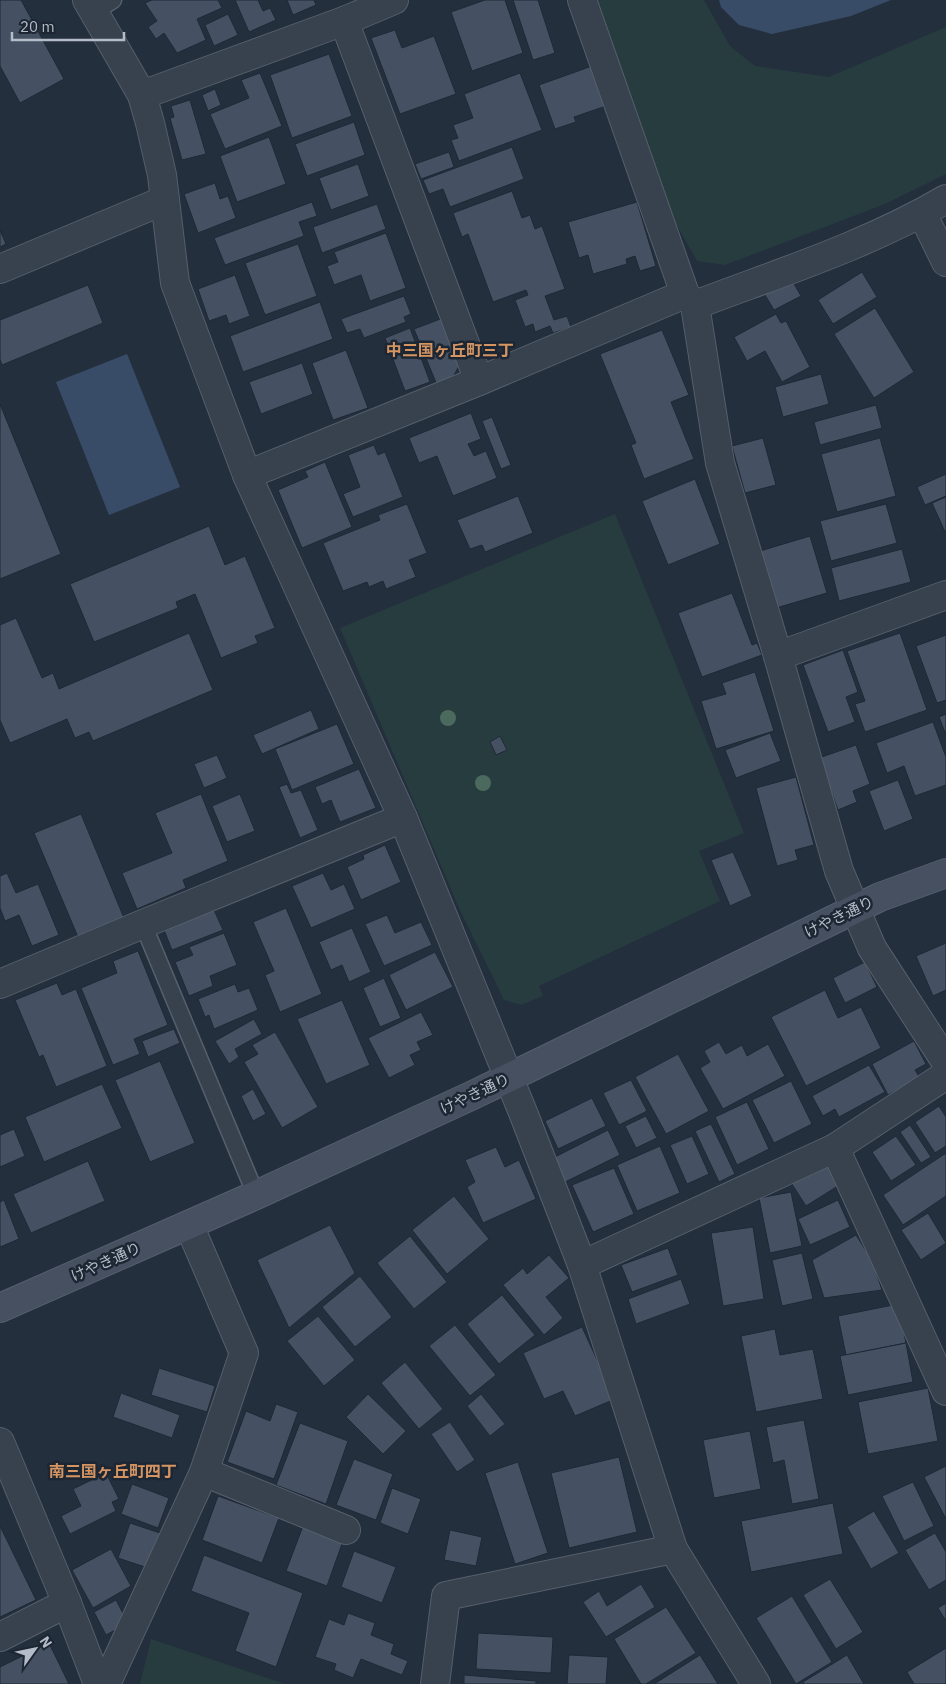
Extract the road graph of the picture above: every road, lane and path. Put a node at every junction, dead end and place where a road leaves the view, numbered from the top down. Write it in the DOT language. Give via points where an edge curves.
graph roads {
  1 [pos="394,0"];
  2 [pos="582,0"];
  3 [pos="98,4"];
  4 [pos="344,20"];
  5 [pos="142,95"];
  6 [pos="946,199"];
  7 [pos="165,200"];
  8 [pos="922,213"];
  9 [pos="946,262"];
  10 [pos="0,269"];
  11 [pos="690,299"];
  12 [pos="479,381"];
  13 [pos="247,476"];
  14 [pos="946,595"];
  15 [pos="778,656"];
  16 [pos="403,818"];
  17 [pos="946,873"];
  18 [pos="854,910"];
  19 [pos="143,924"];
  20 [pos="0,984"];
  21 [pos="946,1062"];
  22 [pos="946,1075"];
  23 [pos="510,1078"];
  24 [pos="835,1148"];
  25 [pos="256,1195"];
  26 [pos="189,1225"];
  27 [pos="582,1266"];
  28 [pos="0,1308"];
  29 [pos="946,1391"];
  30 [pos="0,1442"];
  31 [pos="204,1472"];
  32 [pos="346,1530"];
  33 [pos="673,1549"];
  34 [pos="67,1603"];
  35 [pos="0,1636"];
  36 [pos="98,1684"];
  37 [pos="106,1684"];
  38 [pos="435,1684"];
  39 [pos="756,1684"];
  1 -- 4 [label="street"];
  2 -- 11 [label="street"];
  3 -- 5 [label="street"];
  4 -- 5 [label="street"];
  4 -- 12 [label="street"];
  5 -- 7 [label="street" via="157,151"];
  6 -- 8 [label="street"];
  7 -- 10 [label="street"];
  7 -- 13 [label="street" via="175,283"];
  8 -- 9 [label="street"];
  8 -- 11 [label="street" via="850,246"];
  11 -- 12 [label="street"];
  11 -- 15 [label="street" via="720,463"];
  12 -- 13 [label="street"];
  13 -- 16 [label="street"];
  14 -- 15 [label="street"];
  15 -- 18 [label="street" via="839,871"];
  16 -- 19 [label="street"];
  16 -- 23 [label="street"];
  17 -- 18 [label="street, けやき通り"];
  18 -- 21 [label="street" via="872,948"];
  18 -- 23 [label="street, けやき通り"];
  19 -- 20 [label="street"];
  19 -- 25 [label="lane"];
  22 -- 24 [label="street"];
  23 -- 25 [label="street, けやき通り"];
  23 -- 27 [label="street"];
  24 -- 27 [label="street"];
  24 -- 29 [label="street"];
  25 -- 26 [label="street, けやき通り"];
  26 -- 28 [label="street, けやき通り"];
  26 -- 31 [label="street" via="244,1353"];
  27 -- 33 [label="street"];
  30 -- 34 [label="street"];
  31 -- 32 [label="street"];
  31 -- 37 [label="street"];
  33 -- 38 [label="street" via="446,1596"];
  33 -- 39 [label="street"];
  34 -- 35 [label="street"];
  34 -- 36 [label="street"];
}
